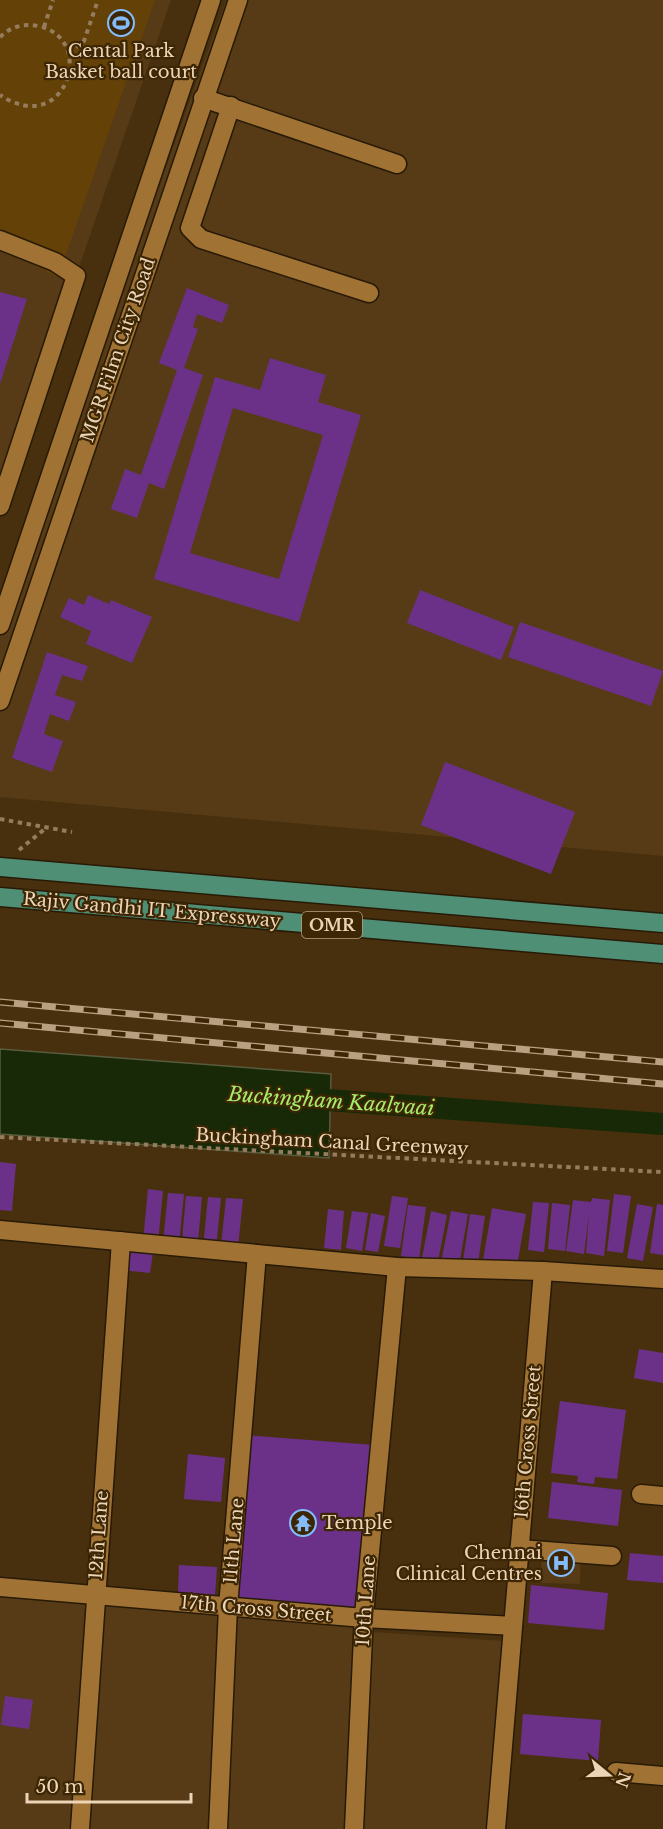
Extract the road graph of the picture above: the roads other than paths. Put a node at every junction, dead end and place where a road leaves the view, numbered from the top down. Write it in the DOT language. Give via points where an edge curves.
graph roads {
  1 [pos="211,0"];
  2 [pos="238,0"];
  3 [pos="203,98"];
  4 [pos="231,106"];
  5 [pos="397,164"];
  6 [pos="0,240"];
  7 [pos="369,293"];
  8 [pos="0,506"];
  9 [pos="0,625"];
  10 [pos="0,701"];
  11 [pos="0,867"];
  12 [pos="0,897"];
  13 [pos="663,923"];
  14 [pos="663,954"];
  15 [pos="0,1230"];
  16 [pos="121,1241"];
  17 [pos="257,1254"];
  18 [pos="397,1267"];
  19 [pos="543,1271"];
  20 [pos="663,1278"];
  21 [pos="642,1494"];
  22 [pos="663,1496"];
  23 [pos="519,1549"];
  24 [pos="612,1556"];
  25 [pos="0,1587"];
  26 [pos="95,1594"];
  27 [pos="228,1607"];
  28 [pos="364,1618"];
  29 [pos="513,1626"];
  30 [pos="616,1772"];
  31 [pos="663,1776"];
  32 [pos="80,1829"];
  33 [pos="218,1829"];
  34 [pos="354,1829"];
  35 [pos="496,1829"];
  1 -- 9 [label="street"];
  2 -- 3 [label="street, MGR Film City Road"];
  3 -- 4 [label="street"];
  3 -- 10 [label="street, MGR Film City Road"];
  4 -- 5 [label="street"];
  4 -- 7 [label="street" via="189,228 201,239"];
  6 -- 8 [label="street" via="55,262 76,276"];
  11 -- 13 [label="main road, Rajiv Gandhi IT Expressway / OMR"];
  12 -- 14 [label="main road, Rajiv Gandhi IT Expressway / OMR"];
  15 -- 16 [label="street"];
  16 -- 17 [label="street"];
  16 -- 26 [label="street, 12th Lane"];
  17 -- 18 [label="street"];
  17 -- 27 [label="street, 11th Lane"];
  18 -- 19 [label="street"];
  18 -- 28 [label="street, 10th Lane"];
  19 -- 20 [label="street"];
  19 -- 23 [label="street, 16th Cross Street"];
  21 -- 22 [label="street"];
  23 -- 24 [label="street"];
  23 -- 29 [label="street, 16th Cross Street"];
  25 -- 26 [label="street, 17th Cross Street"];
  26 -- 27 [label="street, 17th Cross Street"];
  26 -- 32 [label="street, 12th Lane"];
  27 -- 28 [label="street, 17th Cross Street"];
  27 -- 33 [label="street, 11th Lane"];
  28 -- 29 [label="street, 17th Cross Street"];
  28 -- 34 [label="street, 10th Lane"];
  29 -- 35 [label="street, 16th Cross Street"];
  30 -- 31 [label="street"];
}
